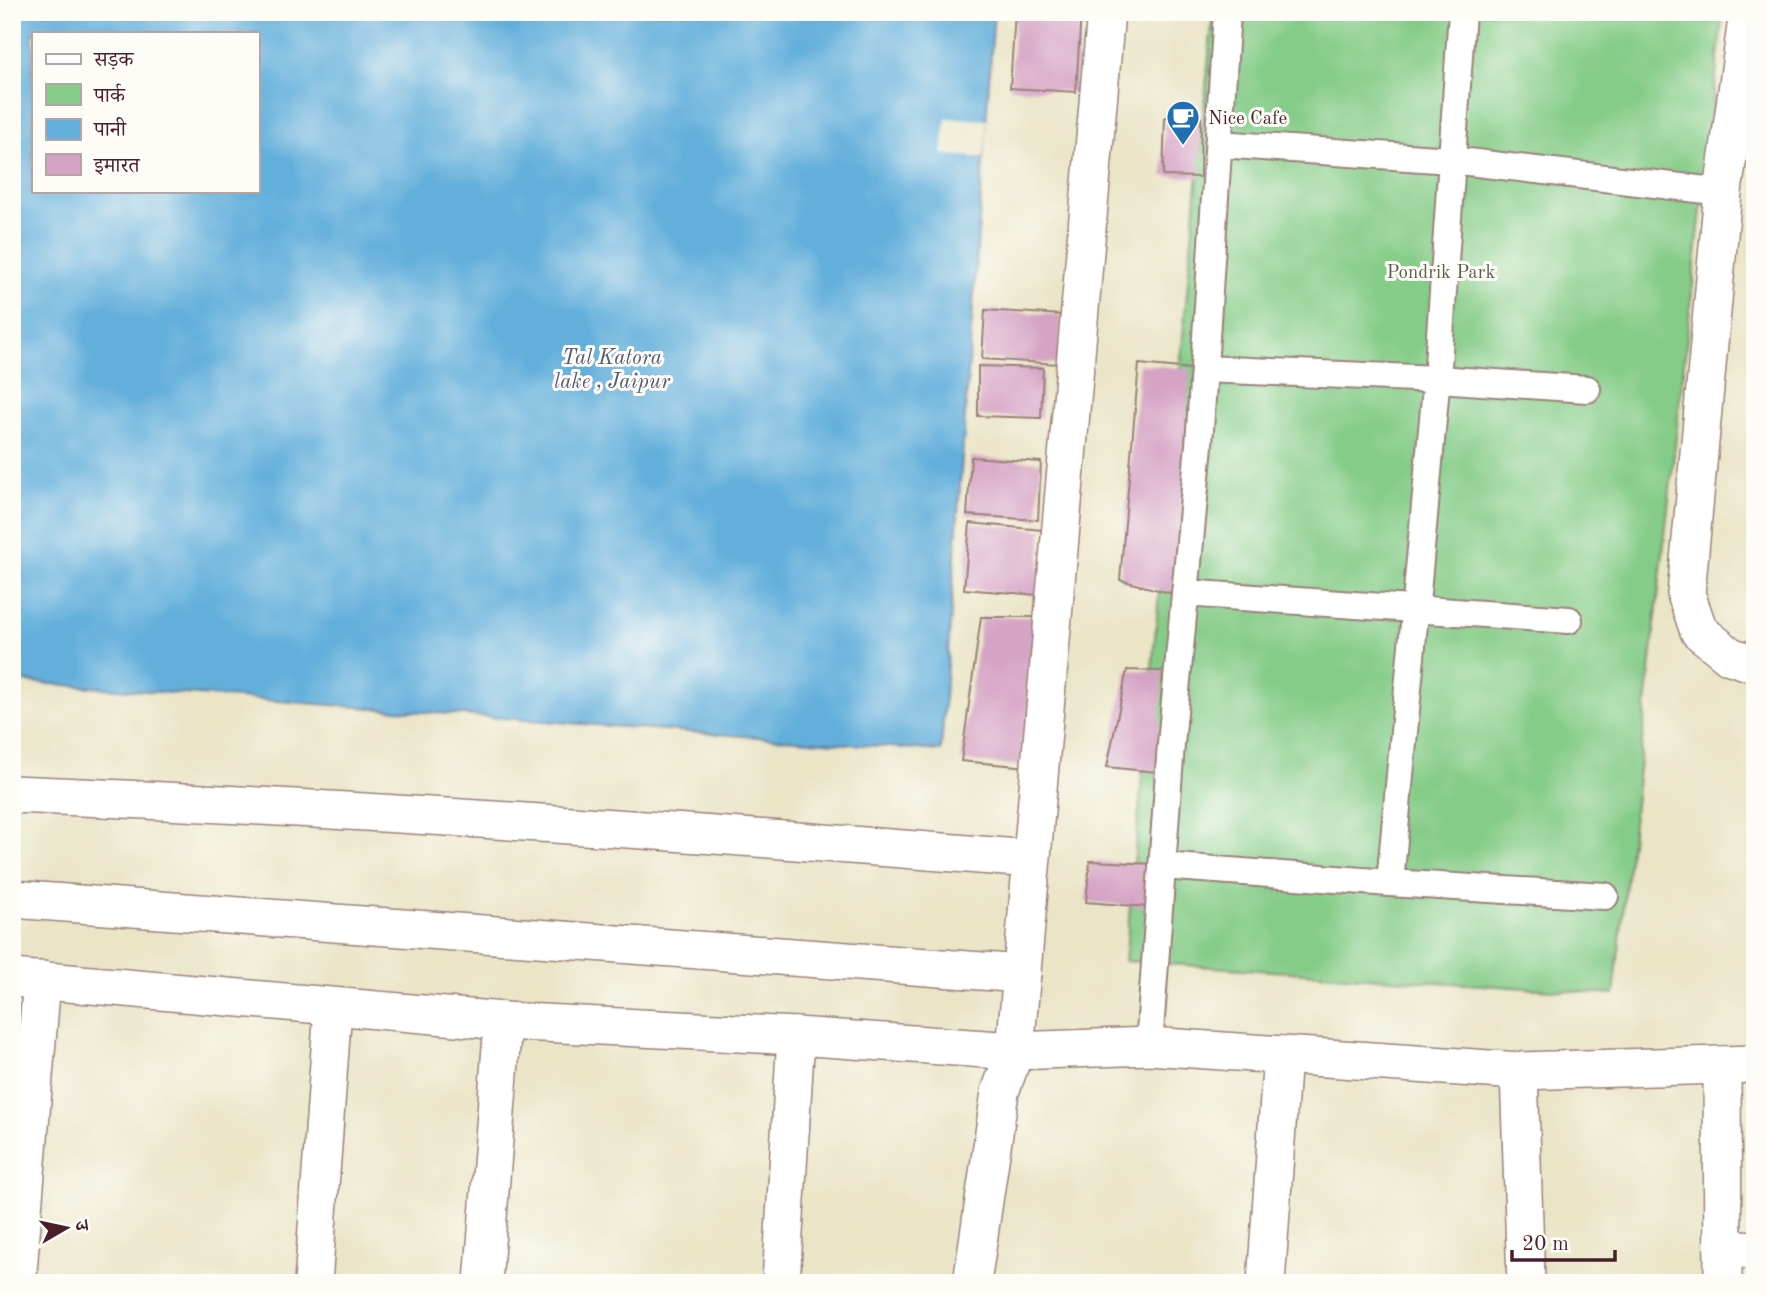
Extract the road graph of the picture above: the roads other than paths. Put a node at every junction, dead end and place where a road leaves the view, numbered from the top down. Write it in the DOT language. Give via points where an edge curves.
graph roads {
  1 [pos="1106,12"];
  2 [pos="1227,12"];
  3 [pos="1462,12"];
  4 [pos="1748,12"];
  5 [pos="1219,144"];
  6 [pos="1451,160"];
  7 [pos="1723,192"];
  8 [pos="1204,369"];
  9 [pos="1437,379"];
  10 [pos="1587,389"];
  11 [pos="1185,593"];
  12 [pos="1415,609"];
  13 [pos="1569,620"];
  14 [pos="1755,664"];
  15 [pos="12,794"];
  16 [pos="1031,859"];
  17 [pos="1162,866"];
  18 [pos="1390,883"];
  19 [pos="1605,896"];
  20 [pos="12,899"];
  21 [pos="1021,974"];
  22 [pos="27,979"];
  23 [pos="333,1008"];
  24 [pos="503,1021"];
  25 [pos="796,1036"];
  26 [pos="1149,1046"];
  27 [pos="1015,1051"];
  28 [pos="1282,1055"];
  29 [pos="1738,1064"];
  30 [pos="1519,1071"];
  31 [pos="1734,1260"];
  32 [pos="17,1283"];
  33 [pos="313,1283"];
  34 [pos="483,1283"];
  35 [pos="781,1283"];
  36 [pos="972,1283"];
  37 [pos="1266,1283"];
  38 [pos="1526,1283"];
  1 -- 16 [label="street"];
  2 -- 5 [label="street"];
  3 -- 6 [label="street"];
  4 -- 7 [label="street"];
  5 -- 6 [label="street"];
  5 -- 8 [label="street"];
  6 -- 7 [label="street"];
  6 -- 9 [label="street"];
  7 -- 14 [label="street" via="1686,594 1699,631 1730,656"];
  8 -- 9 [label="street"];
  8 -- 11 [label="street"];
  9 -- 10 [label="street"];
  9 -- 12 [label="street"];
  11 -- 12 [label="street"];
  11 -- 17 [label="street"];
  12 -- 13 [label="street"];
  12 -- 18 [label="street"];
  15 -- 16 [label="street" via="615,828"];
  16 -- 21 [label="street"];
  17 -- 18 [label="street"];
  17 -- 26 [label="street"];
  18 -- 19 [label="street"];
  20 -- 21 [label="street"];
  21 -- 27 [label="street"];
  22 -- 23 [label="street"];
  22 -- 32 [label="street"];
  23 -- 24 [label="street"];
  23 -- 33 [label="street"];
  24 -- 25 [label="street"];
  24 -- 34 [label="street"];
  25 -- 27 [label="street"];
  25 -- 35 [label="street"];
  26 -- 27 [label="street"];
  26 -- 28 [label="street"];
  27 -- 36 [label="street" via="1000,1092"];
  28 -- 30 [label="street"];
  28 -- 37 [label="street"];
  29 -- 30 [label="street"];
  29 -- 31 [label="street"];
  30 -- 38 [label="street"];
}
